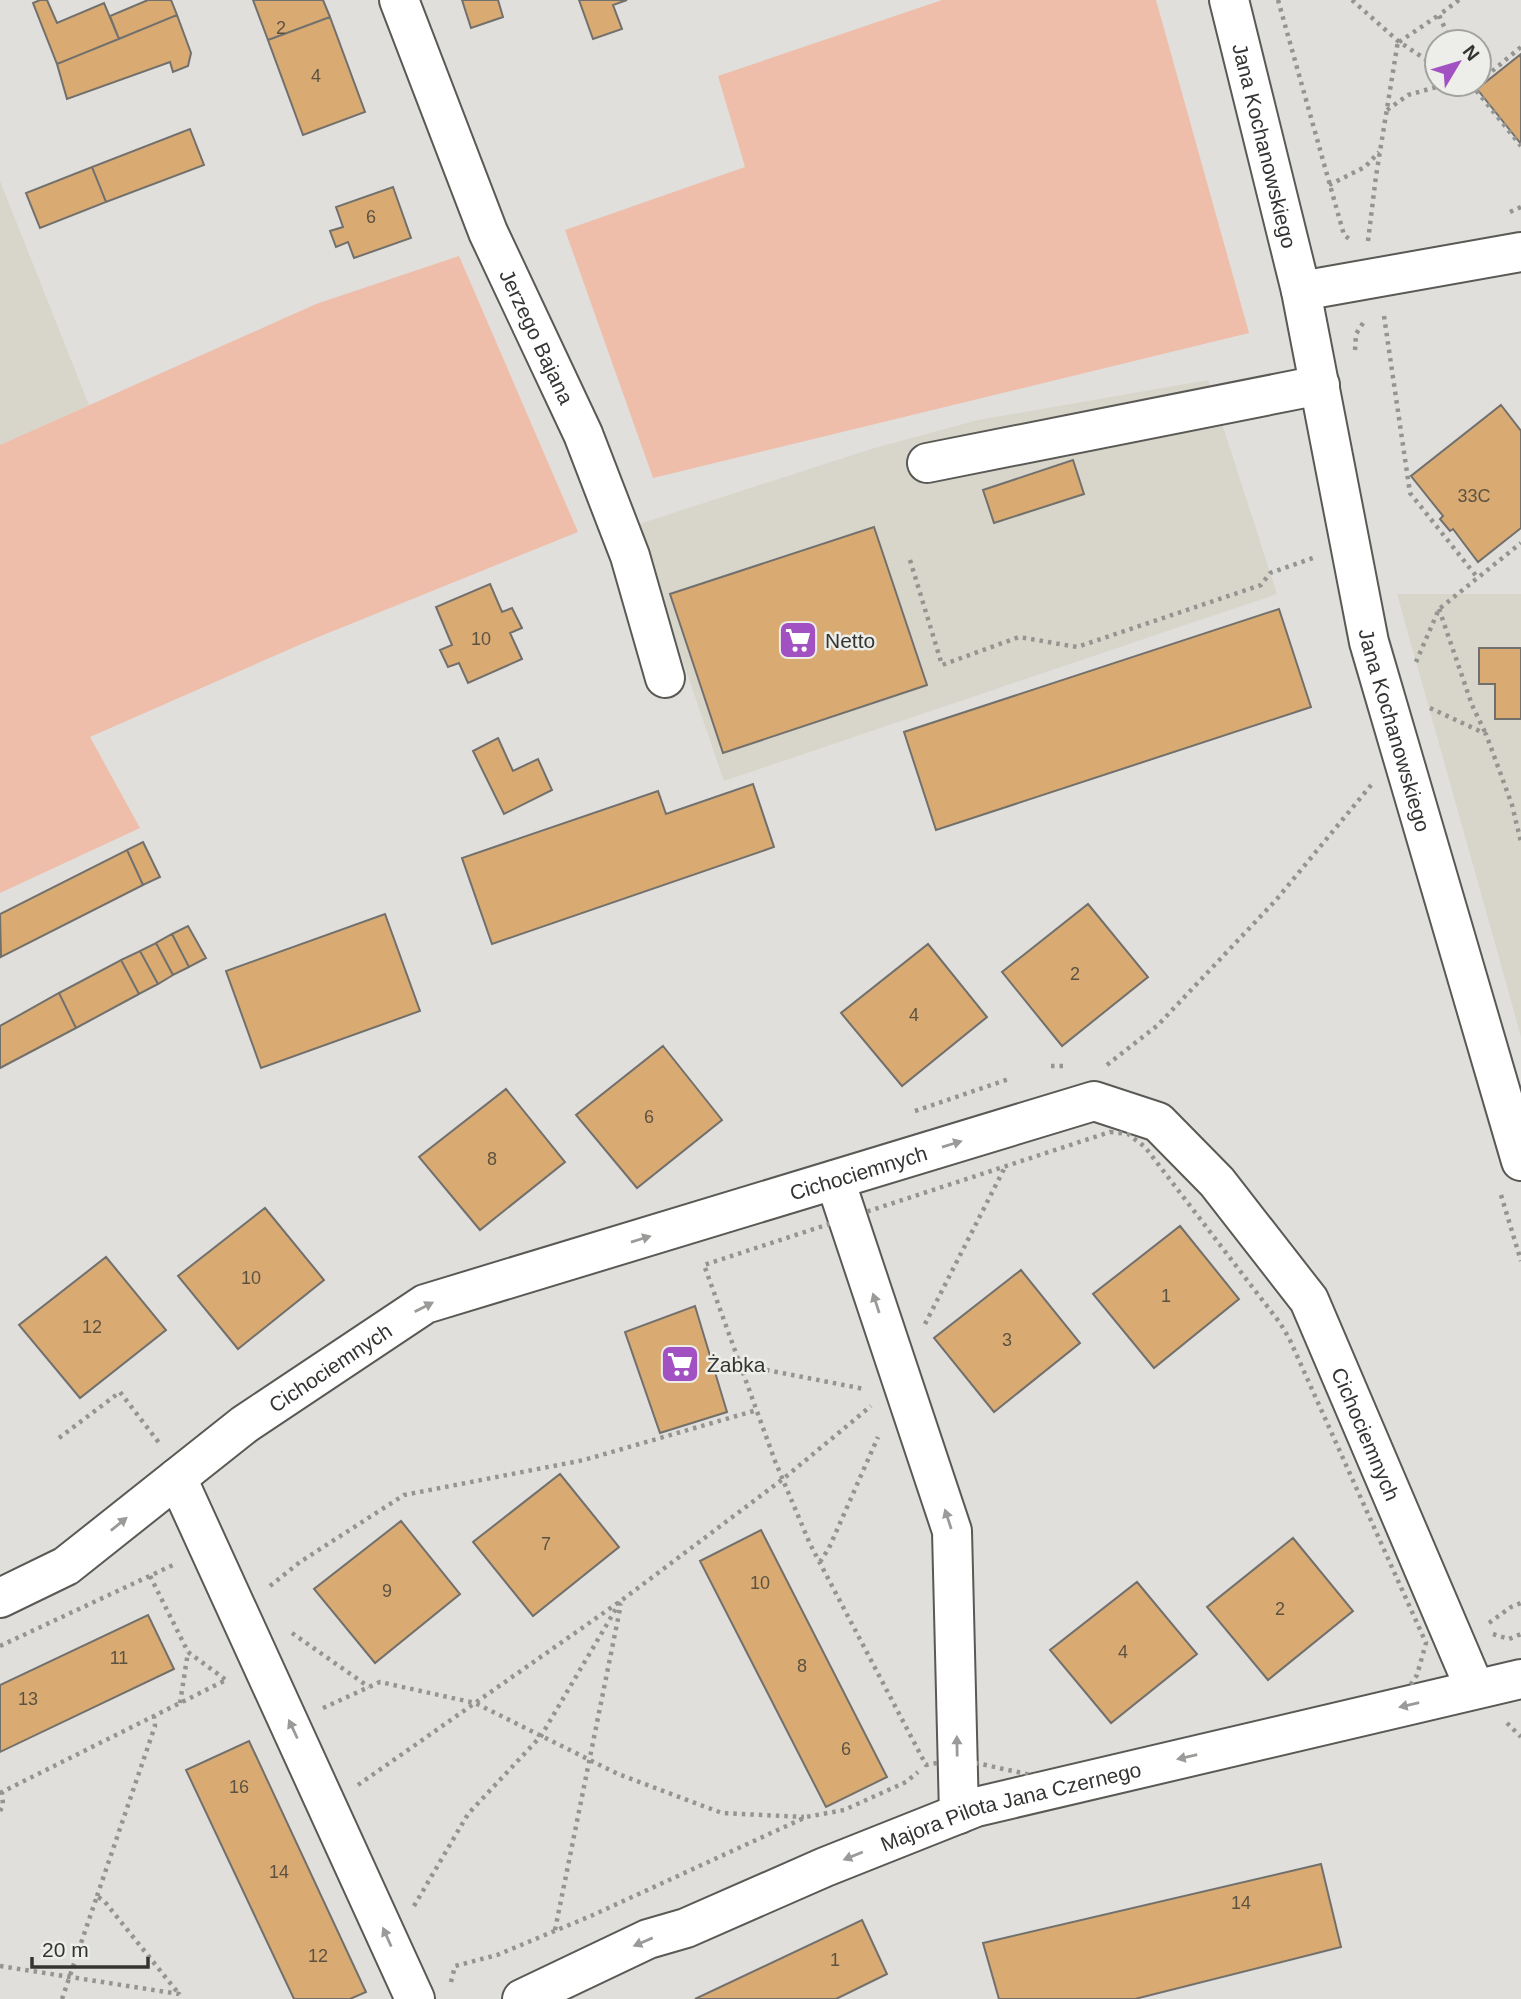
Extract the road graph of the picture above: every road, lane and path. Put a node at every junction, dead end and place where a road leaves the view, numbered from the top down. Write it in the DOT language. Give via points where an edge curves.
graph roads {
  1 [pos="399,0"];
  2 [pos="1229,0"];
  3 [pos="1286,0"];
  4 [pos="1352,0"];
  5 [pos="1459,0"];
  6 [pos="1278,2"];
  7 [pos="1439,15"];
  8 [pos="1445,28"];
  9 [pos="1399,42"];
  10 [pos="1521,47"];
  11 [pos="1423,58"];
  12 [pos="1493,70"];
  13 [pos="1423,91"];
  14 [pos="1485,98"];
  15 [pos="1387,110"];
  16 [pos="1521,146"];
  17 [pos="1380,151"];
  18 [pos="1329,186"];
  19 [pos="1521,207"];
  20 [pos="1498,215"];
  21 [pos="1379,242"];
  22 [pos="1354,243"];
  23 [pos="1521,252"];
  24 [pos="1301,291"];
  25 [pos="1392,315"];
  26 [pos="1384,317"];
  27 [pos="1354,356"];
  28 [pos="1320,385"];
  29 [pos="927,463"];
  30 [pos="1521,543"];
  31 [pos="1310,547"];
  32 [pos="1312,558"];
  33 [pos="910,561"];
  34 [pos="1316,571"];
  35 [pos="1477,577"];
  36 [pos="1439,609"];
  37 [pos="1412,671"];
  38 [pos="664,678"];
  39 [pos="1423,706"];
  40 [pos="1486,734"];
  41 [pos="1380,791"];
  42 [pos="1521,842"];
  43 [pos="1009,1079"];
  44 [pos="1094,1101"];
  45 [pos="905,1114"];
  46 [pos="1005,1166"];
  47 [pos="1509,1172"];
  48 [pos="835,1180"];
  49 [pos="847,1217"];
  50 [pos="1521,1261"];
  51 [pos="741,1365"];
  52 [pos="887,1383"];
  53 [pos="874,1404"];
  54 [pos="757,1410"];
  55 [pos="881,1430"];
  56 [pos="59,1438"];
  57 [pos="171,1464"];
  58 [pos="783,1479"];
  59 [pos="209,1548"];
  60 [pos="820,1563"];
  61 [pos="150,1576"];
  62 [pos="270,1586"];
  63 [pos="0,1598"];
  64 [pos="622,1600"];
  65 [pos="1521,1603"];
  66 [pos="282,1626"];
  67 [pos="1480,1630"];
  68 [pos="1489,1633"];
  69 [pos="1521,1634"];
  70 [pos="0,1646"];
  71 [pos="188,1652"];
  72 [pos="262,1662"];
  73 [pos="1521,1679"];
  74 [pos="226,1680"];
  75 [pos="369,1687"];
  76 [pos="1475,1689"];
  77 [pos="180,1703"];
  78 [pos="475,1703"];
  79 [pos="154,1716"];
  80 [pos="1507,1722"];
  81 [pos="290,1723"];
  82 [pos="541,1736"];
  83 [pos="1521,1737"];
  84 [pos="590,1760"];
  85 [pos="942,1762"];
  86 [pos="1,1792"];
  87 [pos="326,1803"];
  88 [pos="0,1811"];
  89 [pos="959,1814"];
  90 [pos="806,1817"];
  91 [pos="97,1896"];
  92 [pos="555,1930"];
  93 [pos="391,1946"];
  94 [pos="0,1966"];
  95 [pos="69,1977"];
  96 [pos="427,1993"];
  97 [pos="181,1996"];
  98 [pos="62,1999"];
  99 [pos="522,1999"];
  1 -- 38 [label="street, Jerzego Bajana" via="488,232 583,434 630,556"];
  2 -- 24 [label="street, Jana Kochanowskiego"];
  3 -- 6 [label="path"];
  4 -- 9 [label="path"];
  5 -- 7 [label="path"];
  6 -- 18 [label="path"];
  7 -- 8 [label="path"];
  7 -- 9 [label="path"];
  9 -- 11 [label="path"];
  9 -- 15 [label="path"];
  10 -- 12 [label="path"];
  13 -- 15 [label="path"];
  14 -- 16 [label="path"];
  15 -- 17 [label="path"];
  17 -- 18 [label="path" via="1365,167"];
  17 -- 21 [label="path" via="1367,246"];
  18 -- 22 [label="path" via="1344,235"];
  19 -- 20 [label="path"];
  23 -- 24 [label="street"];
  24 -- 28 [label="street, Jana Kochanowskiego"];
  25 -- 26 [label="path"];
  26 -- 27 [label="path" via="1365,320 1356,334"];
  26 -- 35 [label="path" via="1410,493"];
  28 -- 29 [label="street"];
  28 -- 47 [label="street, Jana Kochanowskiego" via="1369,642"];
  30 -- 35 [label="path"];
  31 -- 32 [label="path"];
  32 -- 33 [label="path" via="1270,573 1261,585 1077,647 1019,637 942,664"];
  32 -- 34 [label="path"];
  35 -- 36 [label="path"];
  36 -- 37 [label="path"];
  36 -- 40 [label="path"];
  39 -- 40 [label="path"];
  40 -- 42 [label="path"];
  41 -- 44 [label="path" via="1377,778 1276,900 1195,987 1158,1025 1103,1068"];
  43 -- 45 [label="path"];
  48 -- 44 [label="street, Cichociemnych, one-way"];
  44 -- 76 [label="street, Cichociemnych" via="1157,1122 1217,1182 1309,1300"];
  46 -- 49 [label="path"];
  46 -- 52 [label="path"];
  46 -- 85 [label="path" via="1110,1132 1128,1134 1144,1147 1284,1331 1426,1643 1417,1675 1407,1690 1045,1778"];
  47 -- 50 [label="path"];
  48 -- 49 [label="street"];
  57 -- 48 [label="street, Cichociemnych, one-way" via="245,1424 425,1304"];
  49 -- 51 [label="path" via="704,1265"];
  52 -- 49 [label="street, one-way"];
  51 -- 52 [label="path"];
  51 -- 54 [label="path"];
  85 -- 52 [label="street, one-way" via="952,1531"];
  53 -- 58 [label="path"];
  54 -- 58 [label="path"];
  54 -- 62 [label="path" via="584,1460 404,1495"];
  55 -- 60 [label="path"];
  56 -- 57 [label="path" via="120,1392"];
  57 -- 59 [label="street"];
  63 -- 57 [label="street, Cichociemnych, one-way" via="66,1566"];
  58 -- 60 [label="path"];
  58 -- 64 [label="path"];
  59 -- 61 [label="path"];
  59 -- 72 [label="street"];
  60 -- 85 [label="path"];
  61 -- 70 [label="path"];
  61 -- 71 [label="path"];
  64 -- 78 [label="path"];
  64 -- 82 [label="path"];
  64 -- 84 [label="path"];
  65 -- 67 [label="path"];
  66 -- 75 [label="path"];
  68 -- 69 [label="path" via="1509,1639"];
  71 -- 74 [label="path"];
  71 -- 77 [label="path"];
  72 -- 74 [label="path"];
  72 -- 81 [label="street"];
  73 -- 76 [label="street, Majora Pilota Jana Czernego"];
  74 -- 77 [label="path"];
  75 -- 78 [label="path" via="380,1682"];
  75 -- 81 [label="path"];
  76 -- 89 [label="street, Majora Pilota Jana Czernego, one-way"];
  77 -- 79 [label="path"];
  78 -- 82 [label="path"];
  78 -- 87 [label="path"];
  79 -- 86 [label="path"];
  79 -- 91 [label="path" via="155,1726"];
  80 -- 83 [label="path"];
  87 -- 81 [label="street, one-way"];
  82 -- 84 [label="path"];
  82 -- 93 [label="path" via="468,1814"];
  84 -- 90 [label="path" via="722,1813"];
  84 -- 92 [label="path"];
  85 -- 89 [label="street"];
  85 -- 90 [label="path" via="844,1810"];
  86 -- 88 [label="path"];
  93 -- 87 [label="street, one-way"];
  89 -- 99 [label="street, Majora Pilota Jana Czernego, one-way" via="686,1928 648,1939"];
  90 -- 92 [label="path"];
  91 -- 95 [label="path"];
  91 -- 97 [label="path"];
  92 -- 96 [label="path" via="497,1955 455,1966 450,1983"];
  93 -- 96 [label="street"];
  94 -- 95 [label="path"];
  95 -- 97 [label="path"];
  95 -- 98 [label="path"];
}
